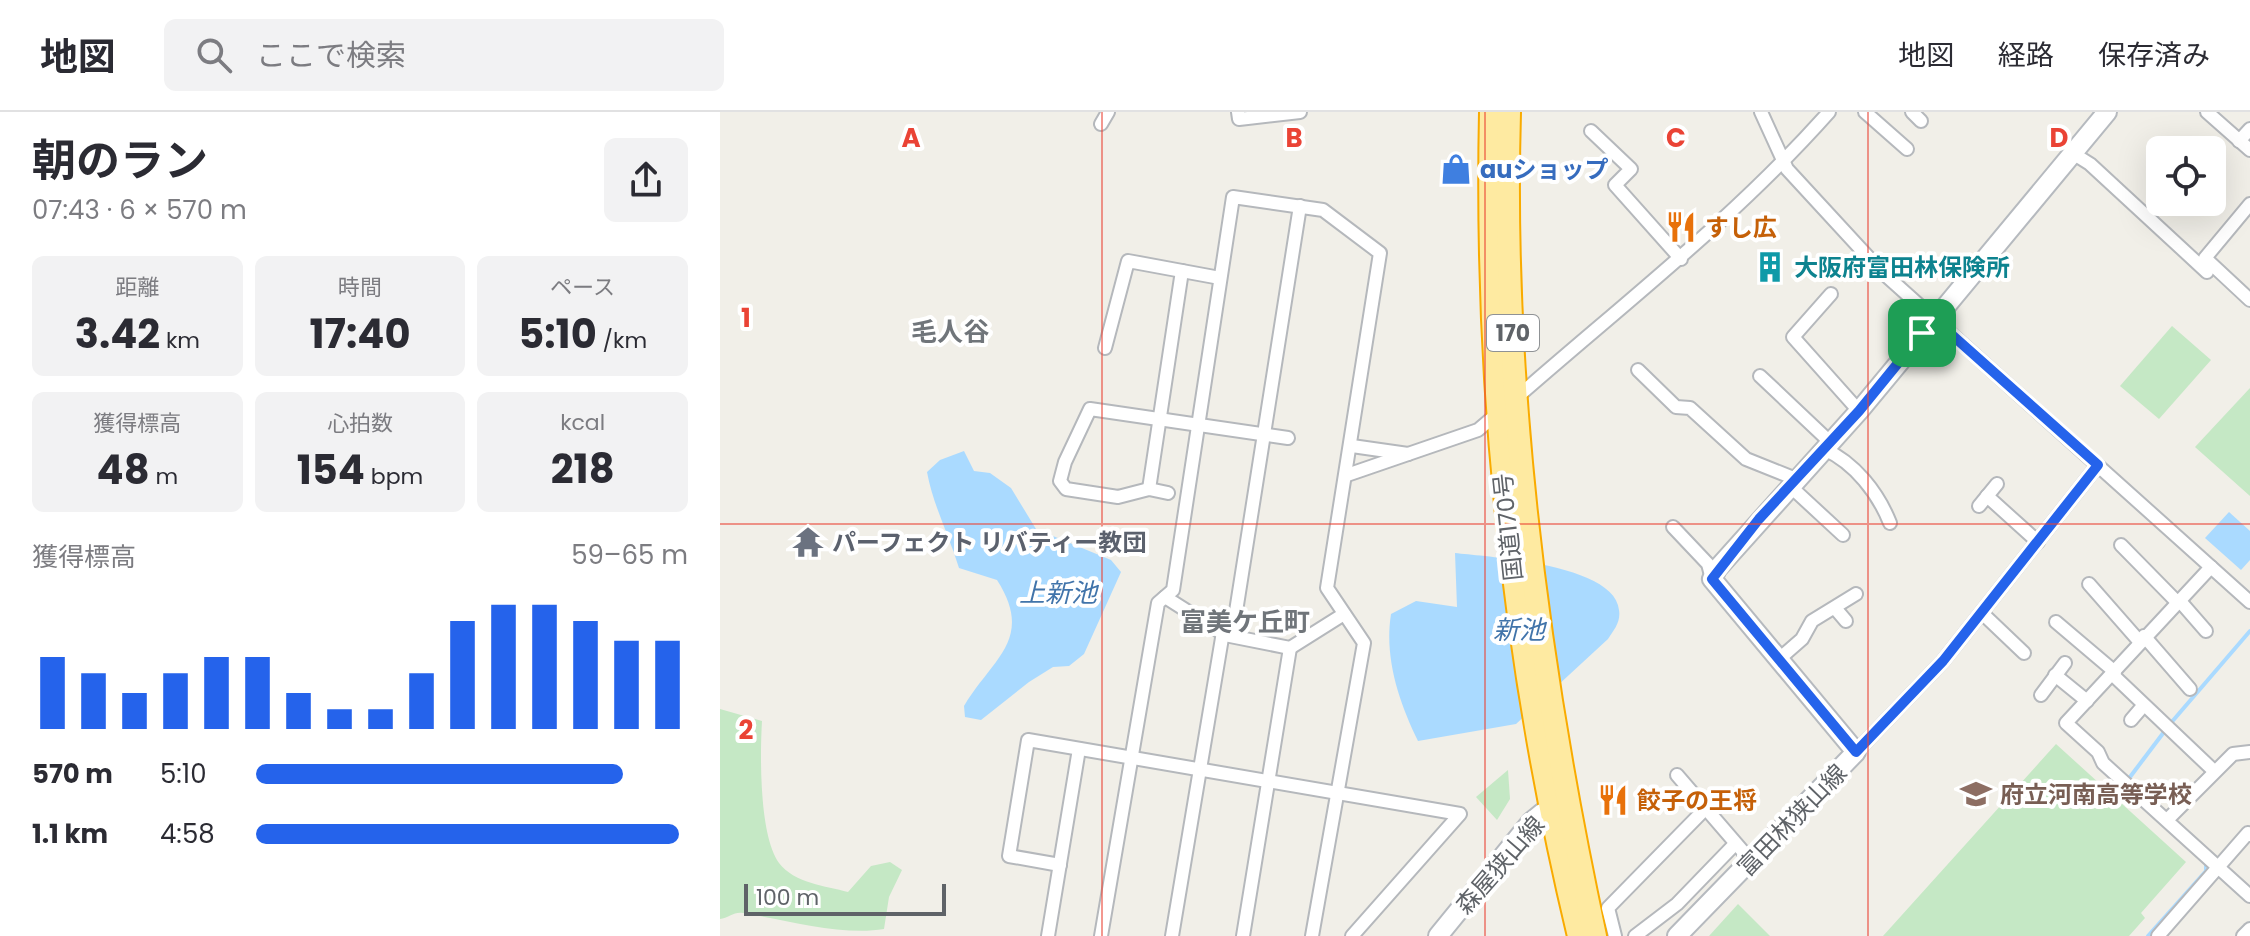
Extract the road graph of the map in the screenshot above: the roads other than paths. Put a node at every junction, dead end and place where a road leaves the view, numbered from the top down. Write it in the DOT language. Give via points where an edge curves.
graph roads {
  1 [pos="1108,112"];
  2 [pos="1238,112"];
  3 [pos="1300,112"];
  4 [pos="1491,112"];
  5 [pos="1509,112"];
  6 [pos="1761,112"];
  7 [pos="1829,112"];
  8 [pos="1865,112"];
  9 [pos="2107,112"];
  10 [pos="2207,112"];
  11 [pos="1101,124"];
  12 [pos="2250,129"];
  13 [pos="1591,131"];
  14 [pos="2239,141"];
  15 [pos="1907,149"];
  16 [pos="2250,150"];
  17 [pos="2074,154"];
  18 [pos="1784,161"];
  19 [pos="2250,204"];
  20 [pos="1300,206"];
  21 [pos="1681,259"];
  22 [pos="1182,271"];
  23 [pos="2207,272"];
  24 [pos="1220,278"];
  25 [pos="1831,294"];
  26 [pos="2250,300"];
  27 [pos="1934,319"];
  28 [pos="1105,348"];
  29 [pos="1638,370"];
  30 [pos="1760,376"];
  31 [pos="1517,397"];
  32 [pos="1859,411"];
  33 [pos="1498,413"];
  34 [pos="1160,419"];
  35 [pos="1198,425"];
  36 [pos="1264,434"];
  37 [pos="1288,438"];
  38 [pos="1352,446"];
  39 [pos="1828,446"];
  40 [pos="1412,455"];
  41 [pos="2098,465"];
  42 [pos="1347,475"];
  43 [pos="1793,483"];
  44 [pos="1997,484"];
  45 [pos="1149,489"];
  46 [pos="1168,493"];
  47 [pos="1890,523"];
  48 [pos="1673,527"];
  49 [pos="1843,535"];
  50 [pos="2038,542"];
  51 [pos="2121,545"];
  52 [pos="1520,550"];
  53 [pos="2211,567"];
  54 [pos="1712,579"];
  55 [pos="2089,584"];
  56 [pos="1856,594"];
  57 [pos="1165,597"];
  58 [pos="2178,601"];
  59 [pos="2250,602"];
  60 [pos="1835,608"];
  61 [pos="1982,613"];
  62 [pos="1344,614"];
  63 [pos="1846,621"];
  64 [pos="2056,622"];
  65 [pos="2206,631"];
  66 [pos="1225,635"];
  67 [pos="2142,638"];
  68 [pos="1290,648"];
  69 [pos="2024,653"];
  70 [pos="1778,660"];
  71 [pos="2065,663"];
  72 [pos="2114,673"];
  73 [pos="2055,675"];
  74 [pos="2190,689"];
  75 [pos="2041,695"];
  76 [pos="2087,701"];
  77 [pos="2143,706"];
  78 [pos="2131,720"];
  79 [pos="1079,749"];
  80 [pos="1856,752"];
  81 [pos="2250,752"];
  82 [pos="1132,758"];
  83 [pos="1200,769"];
  84 [pos="2214,771"];
  85 [pos="1677,775"];
  86 [pos="1269,781"];
  87 [pos="1337,793"];
  88 [pos="1560,808"];
  89 [pos="1706,808"];
  90 [pos="2168,819"];
  91 [pos="2250,835"];
  92 [pos="1735,844"];
  93 [pos="1752,862"];
  94 [pos="1060,865"];
  95 [pos="2220,865"];
  96 [pos="2250,896"];
  97 [pos="2250,929"];
  98 [pos="1679,935"];
  99 [pos="1048,936"];
  100 [pos="1101,936"];
  101 [pos="1172,936"];
  102 [pos="1243,936"];
  103 [pos="1312,936"];
  104 [pos="1352,936"];
  105 [pos="1438,936"];
  106 [pos="1579,936"];
  107 [pos="1595,936"];
  108 [pos="1615,936"];
  109 [pos="1635,936"];
  110 [pos="2158,936"];
  111 [pos="2243,936"];
  1 -- 11 [label="street"];
  2 -- 3 [label="street" via="1239,119"];
  4 -- 33 [label="highway, 国道170号 / 170"];
  5 -- 31 [label="highway, 国道170号 / 170"];
  6 -- 18 [label="street"];
  7 -- 18 [label="street"];
  8 -- 15 [label="street"];
  9 -- 17 [label="main road"];
  10 -- 14 [label="street"];
  12 -- 14 [label="street"];
  13 -- 21 [label="street" via="1631,169 1615,185"];
  14 -- 16 [label="street"];
  17 -- 23 [label="street"];
  17 -- 27 [label="main road"];
  18 -- 21 [label="street"];
  18 -- 27 [label="street" via="1834,222"];
  19 -- 26 [label="street" via="2205,258"];
  20 -- 24 [label="street" via="1233,197"];
  20 -- 36 [label="street"];
  20 -- 38 [label="street" via="1323,210 1380,253"];
  21 -- 31 [label="street"];
  22 -- 24 [label="street"];
  22 -- 28 [label="street" via="1128,261"];
  22 -- 34 [label="street"];
  24 -- 35 [label="street"];
  25 -- 32 [label="street" via="1793,337"];
  27 -- 32 [label="main road"];
  27 -- 41 [label="street"];
  29 -- 43 [label="street" via="1676,407 1690,408 1746,459"];
  30 -- 39 [label="street"];
  31 -- 33 [label="street"];
  31 -- 52 [label="highway, 国道170号 / 170"];
  32 -- 39 [label="main road"];
  33 -- 40 [label="street" via="1478,430"];
  33 -- 52 [label="highway, 国道170号 / 170"];
  34 -- 35 [label="street"];
  34 -- 45 [label="street"];
  34 -- 45 [label="street" via="1090,409 1060,481 1066,489 1118,497"];
  35 -- 36 [label="street"];
  35 -- 57 [label="street" via="1173,590"];
  36 -- 37 [label="street"];
  36 -- 66 [label="street" via="1234,624"];
  38 -- 40 [label="street"];
  38 -- 42 [label="street"];
  39 -- 43 [label="main road"];
  39 -- 47 [label="street" via="1871,489"];
  40 -- 42 [label="street"];
  41 -- 50 [label="street"];
  41 -- 53 [label="street"];
  42 -- 62 [label="street" via="1327,588"];
  43 -- 49 [label="street"];
  43 -- 54 [label="main road"];
  44 -- 50 [label="street" via="1983,501"];
  45 -- 46 [label="street"];
  48 -- 54 [label="street" via="1708,564"];
  50 -- 61 [label="street"];
  51 -- 58 [label="street"];
  52 -- 88 [label="highway, 国道170号 / 170"];
  53 -- 58 [label="street"];
  53 -- 59 [label="street"];
  54 -- 70 [label="main road, 富田林狭山線"];
  55 -- 67 [label="street"];
  56 -- 60 [label="street"];
  57 -- 66 [label="street"];
  57 -- 82 [label="street" via="1158,603"];
  58 -- 65 [label="street"];
  58 -- 67 [label="street"];
  60 -- 63 [label="street"];
  60 -- 70 [label="street" via="1812,621 1802,639"];
  61 -- 69 [label="street"];
  61 -- 80 [label="street"];
  62 -- 68 [label="street"];
  62 -- 87 [label="street" via="1364,643"];
  64 -- 72 [label="street"];
  66 -- 68 [label="street"];
  66 -- 83 [label="street"];
  67 -- 72 [label="street"];
  67 -- 74 [label="street"];
  68 -- 86 [label="street"];
  70 -- 80 [label="main road, 富田林狭山線"];
  71 -- 73 [label="street"];
  72 -- 76 [label="street"];
  72 -- 77 [label="street"];
  73 -- 75 [label="street"];
  73 -- 76 [label="street"];
  76 -- 90 [label="street" via="2066,723"];
  77 -- 78 [label="street"];
  77 -- 84 [label="street"];
  79 -- 82 [label="street"];
  79 -- 94 [label="street"];
  79 -- 94 [label="street" via="1028,740 1011,841 1009,856"];
  80 -- 93 [label="main road, 富田林狭山線"];
  81 -- 84 [label="street" via="2233,754"];
  82 -- 83 [label="street"];
  82 -- 100 [label="street"];
  83 -- 86 [label="street"];
  83 -- 101 [label="street"];
  84 -- 90 [label="street"];
  85 -- 89 [label="street"];
  86 -- 87 [label="street"];
  86 -- 102 [label="street"];
  87 -- 103 [label="street"];
  87 -- 104 [label="street" via="1460,814"];
  88 -- 105 [label="main road, 森屋狭山線" via="1531,822"];
  88 -- 106 [label="highway, 国道170号 / 170"];
  88 -- 107 [label="highway, 国道170号 / 170"];
  89 -- 92 [label="street"];
  89 -- 108 [label="street" via="1608,908"];
  90 -- 95 [label="street"];
  91 -- 95 [label="street"];
  92 -- 93 [label="street"];
  92 -- 109 [label="street" via="1677,904"];
  93 -- 98 [label="main road, 富田林狭山線"];
  94 -- 99 [label="street"];
  95 -- 96 [label="street"];
  95 -- 110 [label="street"];
  97 -- 111 [label="street"];
}
